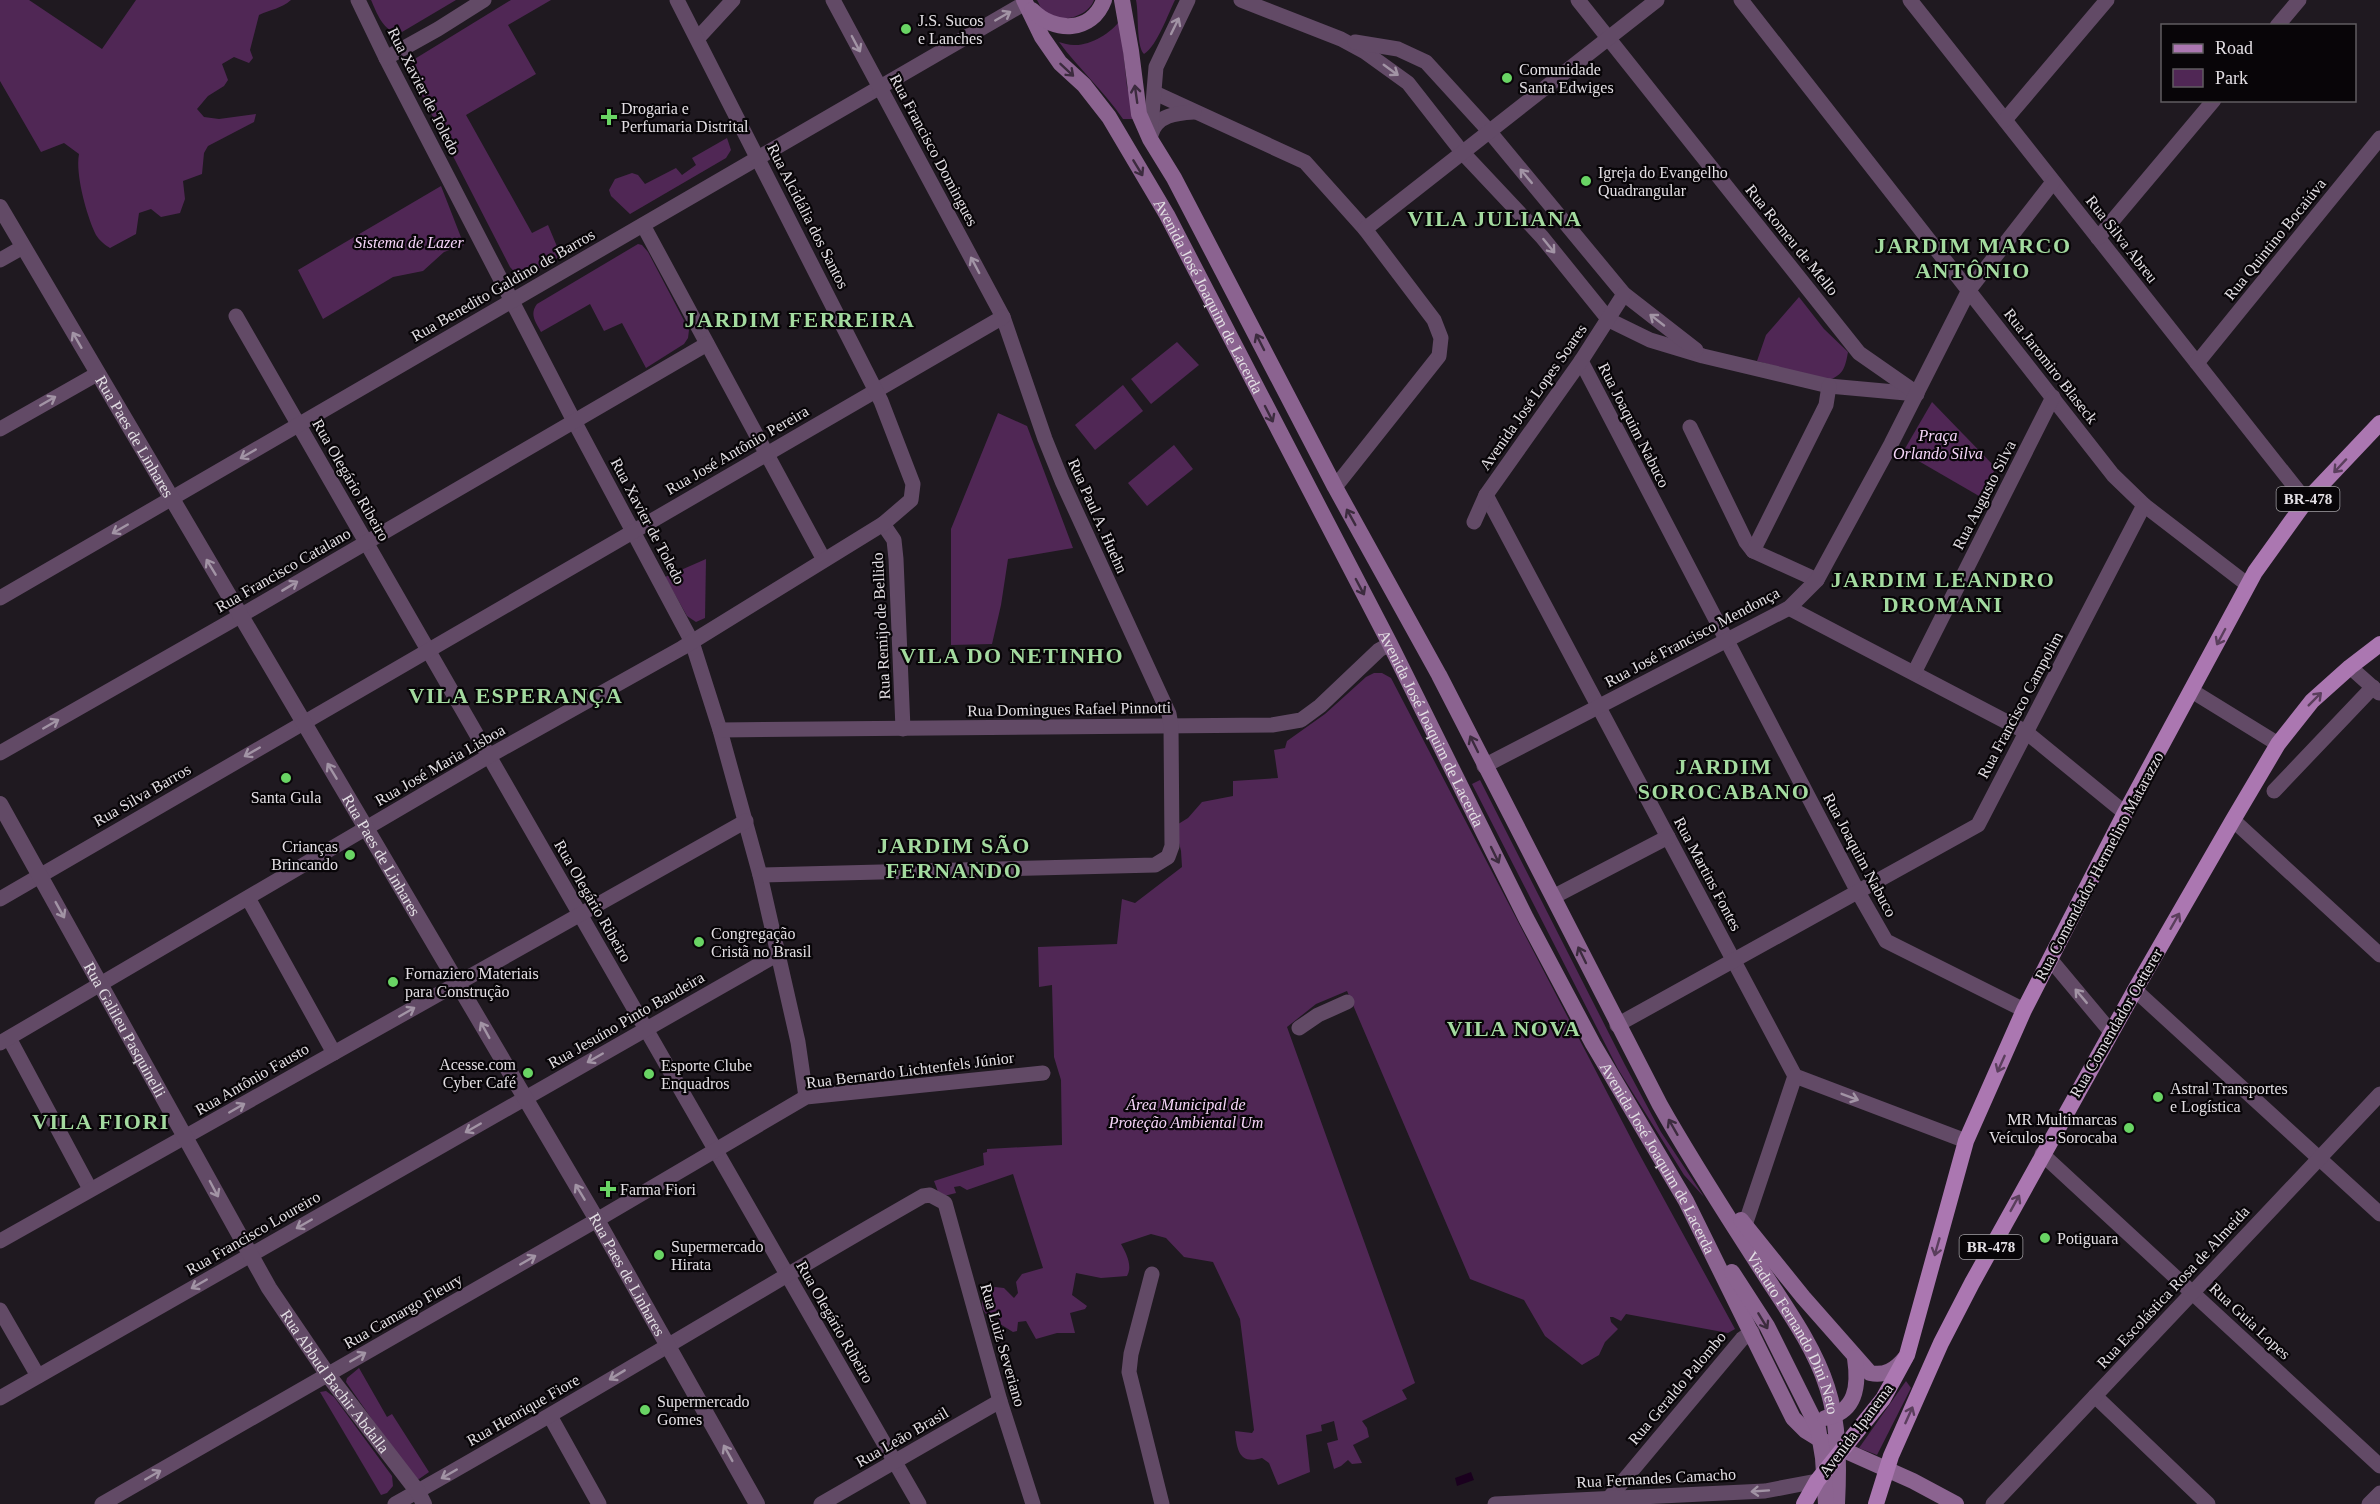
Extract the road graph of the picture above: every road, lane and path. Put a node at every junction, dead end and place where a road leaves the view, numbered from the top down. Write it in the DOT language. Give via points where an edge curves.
graph roads {
  1 [pos="358,0"];
  2 [pos="484,0"];
  3 [pos="677,0"];
  4 [pos="733,0"];
  5 [pos="833,0"];
  6 [pos="1104,0"];
  7 [pos="1122,0"];
  8 [pos="1188,0"];
  9 [pos="1241,0"];
  10 [pos="1578,0"];
  11 [pos="1657,0"];
  12 [pos="1741,0"];
  13 [pos="2107,0"];
  14 [pos="2299,0"];
  15 [pos="1024,2"];
  16 [pos="1916,2"];
  17 [pos="2279,24"];
  18 [pos="698,38"];
  19 [pos="1608,38"];
  20 [pos="1341,39"];
  21 [pos="386,58"];
  22 [pos="879,87"];
  23 [pos="1155,93"];
  24 [pos="2212,102"];
  25 [pos="1194,112"];
  26 [pos="2005,120"];
  27 [pos="1489,131"];
  28 [pos="2380,138"];
  29 [pos="1150,139"];
  30 [pos="1462,152"];
  31 [pos="758,158"];
  32 [pos="2053,182"];
  33 [pos="0,207"];
  34 [pos="643,225"];
  35 [pos="1365,229"];
  36 [pos="2098,238"];
  37 [pos="23,247"];
  38 [pos="0,260"];
  39 [pos="1969,290"];
  40 [pos="1624,294"];
  41 [pos="513,300"];
  42 [pos="236,316"];
  43 [pos="1003,317"];
  44 [pos="1609,320"];
  45 [pos="707,344"];
  46 [pos="1703,356"];
  47 [pos="1581,361"];
  48 [pos="2197,363"];
  49 [pos="97,374"];
  50 [pos="1829,386"];
  51 [pos="876,390"];
  52 [pos="1917,394"];
  53 [pos="2053,397"];
  54 [pos="574,421"];
  55 [pos="2380,423"];
  56 [pos="298,425"];
  57 [pos="1690,426"];
  58 [pos="0,429"];
  59 [pos="766,453"];
  60 [pos="913,484"];
  61 [pos="1335,487"];
  62 [pos="1486,495"];
  63 [pos="170,499"];
  64 [pos="2306,501"];
  65 [pos="2144,505"];
  66 [pos="1474,522"];
  67 [pos="883,524"];
  68 [pos="633,531"];
  69 [pos="366,542"];
  70 [pos="1753,551"];
  71 [pos="824,560"];
  72 [pos="1817,580"];
  73 [pos="2248,585"];
  74 [pos="0,598"];
  75 [pos="1790,608"];
  76 [pos="240,616"];
  77 [pos="1726,640"];
  78 [pos="692,642"];
  79 [pos="1390,644"];
  80 [pos="2380,644"];
  81 [pos="428,650"];
  82 [pos="2350,667"];
  83 [pos="1914,673"];
  84 [pos="2192,691"];
  85 [pos="2376,691"];
  86 [pos="1599,706"];
  87 [pos="303,722"];
  88 [pos="1172,725"];
  89 [pos="903,729"];
  90 [pos="720,730"];
  91 [pos="2026,732"];
  92 [pos="2278,744"];
  93 [pos="0,753"];
  94 [pos="489,756"];
  95 [pos="1484,766"];
  96 [pos="2274,791"];
  97 [pos="0,804"];
  98 [pos="2125,813"];
  99 [pos="2233,820"];
  100 [pos="746,821"];
  101 [pos="366,830"];
  102 [pos="1668,837"];
  103 [pos="41,874"];
  104 [pos="760,875"];
  105 [pos="1858,892"];
  106 [pos="1553,897"];
  107 [pos="248,898"];
  108 [pos="0,899"];
  109 [pos="580,914"];
  110 [pos="778,954"];
  111 [pos="2380,955"];
  112 [pos="2050,959"];
  113 [pos="1734,960"];
  114 [pos="458,983"];
  115 [pos="101,984"];
  116 [pos="2135,990"];
  117 [pos="1347,1002"];
  118 [pos="2024,1010"];
  119 [pos="1617,1025"];
  120 [pos="1299,1028"];
  121 [pos="646,1029"];
  122 [pos="2111,1032"];
  123 [pos="4,1041"];
  124 [pos="334,1053"];
  125 [pos="1043,1073"];
  126 [pos="1796,1076"];
  127 [pos="2380,1094"];
  128 [pos="806,1097"];
  129 [pos="524,1099"];
  130 [pos="187,1137"];
  131 [pos="1966,1141"];
  132 [pos="716,1150"];
  133 [pos="2042,1154"];
  134 [pos="2319,1159"];
  135 [pos="1703,1177"];
  136 [pos="90,1189"];
  137 [pos="937,1198"];
  138 [pos="1686,1201"];
  139 [pos="2380,1214"];
  140 [pos="597,1220"];
  141 [pos="1745,1225"];
  142 [pos="0,1241"];
  143 [pos="249,1255"];
  144 [pos="787,1274"];
  145 [pos="1152,1274"];
  146 [pos="2192,1293"];
  147 [pos="0,1310"];
  148 [pos="1752,1332"];
  149 [pos="667,1345"];
  150 [pos="1907,1355"];
  151 [pos="1855,1358"];
  152 [pos="328,1375"];
  153 [pos="38,1376"];
  154 [pos="1779,1387"];
  155 [pos="2095,1396"];
  156 [pos="0,1398"];
  157 [pos="1000,1401"];
  158 [pos="550,1416"];
  159 [pos="1842,1449"];
  160 [pos="895,1462"];
  161 [pos="2380,1466"];
  162 [pos="1886,1469"];
  163 [pos="1817,1481"];
  164 [pos="1913,1481"];
  165 [pos="2380,1493"];
  166 [pos="421,1498"];
  167 [pos="1609,1498"];
  168 [pos="1876,1502"];
  169 [pos="102,1504"];
  170 [pos="395,1504"];
  171 [pos="599,1504"];
  172 [pos="757,1504"];
  173 [pos="820,1504"];
  174 [pos="919,1504"];
  175 [pos="1033,1504"];
  176 [pos="1162,1504"];
  177 [pos="1496,1504"];
  178 [pos="1804,1504"];
  179 [pos="1826,1504"];
  180 [pos="1837,1504"];
  181 [pos="1956,1504"];
  182 [pos="1993,1504"];
  183 [pos="2208,1504"];
  184 [pos="2369,1504"];
  1 -- 21 [label="street, Rua Xavier de Toledo"];
  2 -- 21 [label="street"];
  3 -- 18 [label="street, Rua Alcidália dos Santos"];
  4 -- 18 [label="street"];
  5 -- 22 [label="street, Rua Francisco Domingues, one-way"];
  6 -- 15 [label="main road" via="1093,18 1063,26 1041,20"];
  29 -- 7 [label="main road, Avenida José Joaquim de Lacerda, one-way" via="1139,114"];
  23 -- 8 [label="street, one-way" via="1156,67"];
  9 -- 20 [label="street"];
  10 -- 19 [label="street, Rua Romeu de Mello"];
  11 -- 19 [label="street"];
  12 -- 39 [label="street, Rua Jaromiro Blaseck"];
  13 -- 26 [label="street"];
  14 -- 17 [label="street"];
  22 -- 15 [label="street, Rua Benedito Galdino de Barros, one-way"];
  15 -- 79 [label="main road, Avenida José Joaquim de Lacerda, one-way" via="1060,63 1084,85 1108,117 1167,215"];
  16 -- 26 [label="street, Rua Silva Abreu"];
  18 -- 31 [label="street, Rua Alcidália dos Santos"];
  19 -- 27 [label="street"];
  19 -- 52 [label="street, Rua Romeu de Mello" via="1859,353"];
  20 -- 27 [label="street" via="1398,50 1426,62"];
  20 -- 30 [label="street, one-way" via="1408,83"];
  21 -- 41 [label="street, Rua Xavier de Toledo"];
  22 -- 31 [label="street, Rua Benedito Galdino de Barros"];
  43 -- 22 [label="street, Rua Francisco Domingues, one-way"];
  23 -- 25 [label="street"];
  23 -- 29 [label="street"];
  24 -- 36 [label="street"];
  25 -- 29 [label="street" via="1163,118 1153,128"];
  25 -- 35 [label="street" via="1305,162"];
  26 -- 32 [label="street, Rua Silva Abreu"];
  27 -- 30 [label="street"];
  40 -- 27 [label="street, one-way"];
  28 -- 48 [label="street, Rua Quintino Bocaiúva"];
  61 -- 29 [label="main road, Avenida José Joaquim de Lacerda, one-way"];
  30 -- 35 [label="street"];
  30 -- 44 [label="street, one-way" via="1542,237"];
  31 -- 34 [label="street, Rua Benedito Galdino de Barros"];
  31 -- 51 [label="street, Rua Alcidália dos Santos"];
  32 -- 36 [label="street, Rua Silva Abreu"];
  32 -- 39 [label="street, Rua José Francisco Mendonça"];
  33 -- 37 [label="street, Rua Paes de Linhares"];
  34 -- 41 [label="street, Rua Benedito Galdino de Barros"];
  34 -- 45 [label="street"];
  35 -- 61 [label="street" via="1434,320 1441,338 1439,356"];
  36 -- 48 [label="street, Rua Silva Abreu"];
  37 -- 38 [label="street"];
  49 -- 37 [label="street, Rua Paes de Linhares, one-way"];
  39 -- 52 [label="street, Rua José Francisco Mendonça"];
  39 -- 53 [label="street, Rua Jaromiro Blaseck"];
  40 -- 44 [label="street, Avenida José Lopes Soares"];
  46 -- 40 [label="street, one-way"];
  41 -- 54 [label="street, Rua Xavier de Toledo"];
  41 -- 56 [label="street, Rua Benedito Galdino de Barros"];
  42 -- 56 [label="street, Rua Olegário Ribeiro"];
  43 -- 51 [label="street, Rua José Antônio Pereira"];
  43 -- 88 [label="street, Rua Paul A. Huehn" via="1062,481"];
  44 -- 46 [label="street" via="1650,340"];
  44 -- 47 [label="street, Avenida José Lopes Soares"];
  45 -- 54 [label="street, Rua Francisco Catalano"];
  45 -- 59 [label="street"];
  46 -- 50 [label="street"];
  47 -- 62 [label="street, Avenida José Lopes Soares"];
  47 -- 77 [label="street, Rua Joaquim Nabuco"];
  48 -- 64 [label="street, Rua Silva Abreu"];
  58 -- 49 [label="street, one-way"];
  49 -- 63 [label="street, Rua Paes de Linhares"];
  50 -- 52 [label="street"];
  50 -- 70 [label="street" via="1826,405"];
  51 -- 59 [label="street, Rua José Antônio Pereira"];
  51 -- 60 [label="street, Rua Alcidália dos Santos"];
  52 -- 72 [label="street, Rua José Francisco Mendonça"];
  53 -- 65 [label="street, Rua Jaromiro Blaseck" via="2114,475"];
  53 -- 83 [label="street, Rua Augusto Silva"];
  54 -- 68 [label="street, Rua Xavier de Toledo"];
  54 -- 69 [label="street, Rua Francisco Catalano"];
  55 -- 64 [label="main road, Rua Comendador Hermelino Matarazzo / BR-478, one-way"];
  56 -- 63 [label="street, Rua Benedito Galdino de Barros, one-way"];
  56 -- 69 [label="street, Rua Olegário Ribeiro"];
  57 -- 70 [label="street"];
  59 -- 68 [label="street, Rua José Antônio Pereira"];
  59 -- 71 [label="street"];
  60 -- 67 [label="street, Rua José Maria Lisboa" via="911,500"];
  95 -- 61 [label="main road, Avenida José Joaquim de Lacerda, one-way" via="1426,649"];
  62 -- 66 [label="street, Avenida José Lopes Soares"];
  62 -- 86 [label="street, Rua Martins Fontes"];
  63 -- 74 [label="street, Rua Benedito Galdino de Barros, one-way"];
  76 -- 63 [label="street, Rua Paes de Linhares, one-way"];
  64 -- 73 [label="main road, Rua Comendador Hermelino Matarazzo / BR-478"];
  65 -- 73 [label="street, Rua Jaromiro Blaseck"];
  65 -- 91 [label="street, Rua Francisco Campolim"];
  67 -- 71 [label="street, Rua José Maria Lisboa"];
  67 -- 89 [label="street, Rua Remijo de Bellido" via="894,540 896,559"];
  68 -- 78 [label="street, Rua Xavier de Toledo"];
  68 -- 81 [label="street, Rua José Antônio Pereira"];
  76 -- 69 [label="street, Rua Francisco Catalano, one-way"];
  69 -- 81 [label="street, Rua Olegário Ribeiro"];
  70 -- 72 [label="street"];
  71 -- 78 [label="street, Rua José Maria Lisboa"];
  72 -- 75 [label="street, Rua José Francisco Mendonça"];
  73 -- 84 [label="main road, Rua Comendador Hermelino Matarazzo / BR-478, one-way"];
  75 -- 77 [label="street, Rua José Francisco Mendonça"];
  75 -- 83 [label="street"];
  76 -- 87 [label="street, Rua Paes de Linhares"];
  93 -- 76 [label="street, Rua Francisco Catalano, one-way"];
  77 -- 86 [label="street, Rua José Francisco Mendonça"];
  77 -- 105 [label="street, Rua Joaquim Nabuco"];
  78 -- 90 [label="street, Rua Xavier de Toledo"];
  78 -- 94 [label="street, Rua José Maria Lisboa"];
  79 -- 88 [label="street, Rua Domingues Rafael Pinnotti" via="1301,720 1254,726"];
  79 -- 138 [label="main road, Avenida José Joaquim de Lacerda, one-way" via="1526,918 1593,1044"];
  80 -- 82 [label="main road, Rua Comendador Oetterer / BR-478"];
  81 -- 87 [label="street, Rua José Antônio Pereira"];
  81 -- 94 [label="street, Rua Olegário Ribeiro"];
  82 -- 85 [label="street"];
  92 -- 82 [label="main road, Rua Comendador Oetterer / BR-478, one-way" via="2312,701"];
  83 -- 91 [label="street"];
  84 -- 92 [label="street"];
  84 -- 98 [label="main road, Rua Comendador Hermelino Matarazzo / BR-478"];
  85 -- 96 [label="street"];
  86 -- 95 [label="street, Rua José Francisco Mendonça"];
  86 -- 102 [label="street, Rua Martins Fontes"];
  101 -- 87 [label="street, Rua Paes de Linhares, one-way"];
  87 -- 103 [label="street, Rua Silva Barros, one-way"];
  88 -- 89 [label="street, Rua Domingues Rafael Pinnotti"];
  88 -- 104 [label="street" via="1172,846 1168,857 1155,865"];
  89 -- 90 [label="street, Rua Domingues Rafael Pinnotti"];
  90 -- 100 [label="street, Rua Xavier de Toledo"];
  91 -- 98 [label="street"];
  91 -- 105 [label="street, Rua Francisco Campolim" via="1977,825"];
  92 -- 99 [label="main road, Rua Comendador Oetterer / BR-478"];
  94 -- 101 [label="street, Rua José Maria Lisboa"];
  94 -- 109 [label="street, Rua Olegário Ribeiro"];
  95 -- 106 [label="main road, Avenida José Joaquim de Lacerda"];
  97 -- 103 [label="street, Rua Galileu Pasquinelli"];
  98 -- 112 [label="main road, Rua Comendador Hermelino Matarazzo / BR-478"];
  99 -- 111 [label="street"];
  116 -- 99 [label="main road, Rua Comendador Oetterer / BR-478, one-way"];
  100 -- 104 [label="street, Rua Xavier de Toledo"];
  100 -- 109 [label="street, Rua Antônio Fausto"];
  101 -- 107 [label="street, Rua José Maria Lisboa"];
  101 -- 114 [label="street, Rua Paes de Linhares"];
  102 -- 106 [label="street"];
  102 -- 113 [label="street, Rua Martins Fontes"];
  103 -- 108 [label="street, Rua Silva Barros"];
  103 -- 115 [label="street, Rua Galileu Pasquinelli, one-way"];
  104 -- 110 [label="street, Rua Xavier de Toledo"];
  105 -- 113 [label="street"];
  105 -- 118 [label="street, Rua Joaquim Nabuco" via="1886,941"];
  119 -- 106 [label="main road, Avenida José Joaquim de Lacerda, one-way"];
  107 -- 115 [label="street, Rua José Maria Lisboa"];
  107 -- 124 [label="street"];
  109 -- 114 [label="street, Rua Antônio Fausto"];
  109 -- 121 [label="street, Rua Olegário Ribeiro"];
  110 -- 121 [label="street, Rua Jesuíno Pinto Bandeira"];
  110 -- 128 [label="street, Rua Xavier de Toledo"];
  112 -- 118 [label="main road, Rua Comendador Hermelino Matarazzo / BR-478"];
  122 -- 112 [label="street, one-way"];
  113 -- 119 [label="street"];
  113 -- 126 [label="street, Rua Martins Fontes"];
  124 -- 114 [label="street, Rua Antônio Fausto, one-way"];
  129 -- 114 [label="street, Rua Paes de Linhares, one-way"];
  115 -- 123 [label="street, Rua José Maria Lisboa"];
  115 -- 130 [label="street, Rua Galileu Pasquinelli"];
  116 -- 122 [label="main road, Rua Comendador Oetterer / BR-478"];
  116 -- 134 [label="street"];
  117 -- 120 [label="street"];
  118 -- 131 [label="main road, Rua Comendador Hermelino Matarazzo / BR-478, one-way"];
  135 -- 119 [label="main road, Avenida José Joaquim de Lacerda, one-way"];
  121 -- 129 [label="street, Rua Jesuíno Pinto Bandeira, one-way"];
  121 -- 132 [label="street, Rua Olegário Ribeiro"];
  122 -- 133 [label="main road, Rua Comendador Oetterer / BR-478"];
  123 -- 136 [label="street"];
  130 -- 124 [label="street, Rua Antônio Fausto, one-way"];
  125 -- 128 [label="street, Rua Bernardo Lichtenfels Júnior"];
  126 -- 131 [label="street, one-way"];
  126 -- 141 [label="street"];
  127 -- 134 [label="street, Rua Escolástica Rosa de Almeida"];
  128 -- 132 [label="street, Rua Bernardo Lichtenfels Júnior"];
  140 -- 129 [label="street, Rua Paes de Linhares, one-way"];
  129 -- 143 [label="street, Rua Francisco Loureiro, one-way"];
  130 -- 136 [label="street, Rua Antônio Fausto"];
  130 -- 143 [label="street, Rua Galileu Pasquinelli, one-way"];
  131 -- 150 [label="main road, Rua Comendador Hermelino Matarazzo / BR-478, one-way"];
  132 -- 140 [label="street, Rua Bernardo Lichtenfels Júnior"];
  132 -- 144 [label="street, Rua Olegário Ribeiro"];
  133 -- 146 [label="street, Rua Guia Lopes"];
  162 -- 133 [label="main road, Rua Comendador Oetterer / BR-478, one-way" via="1941,1343"];
  134 -- 139 [label="street"];
  134 -- 146 [label="street, Rua Escolástica Rosa de Almeida"];
  135 -- 141 [label="main road, Avenida José Joaquim de Lacerda" via="1715,1186"];
  135 -- 180 [label="main road, Viaduto Fernando Dini Neto" via="1796,1323 1826,1384 1836,1435"];
  136 -- 142 [label="street, Rua Antônio Fausto"];
  137 -- 144 [label="street, Rua Henrique Fiore" via="923,1196"];
  137 -- 157 [label="street, Rua Luiz Severiano" via="945,1203"];
  138 -- 148 [label="main road, Avenida José Joaquim de Lacerda"];
  138 -- 179 [label="main road, Viaduto Fernando Dini Neto, one-way" via="1767,1326 1818,1428"];
  140 -- 149 [label="street, Rua Paes de Linhares"];
  152 -- 140 [label="street, Rua Camargo Fleury, one-way"];
  141 -- 151 [label="main road, Avenida José Joaquim de Lacerda"];
  143 -- 152 [label="street, Rua Abbud Bachir Abdalla"];
  143 -- 153 [label="street, Rua Francisco Loureiro, one-way"];
  144 -- 149 [label="street, Rua Henrique Fiore"];
  144 -- 160 [label="street, Rua Olegário Ribeiro"];
  145 -- 176 [label="street" via="1129,1372"];
  146 -- 155 [label="street, Rua Escolástica Rosa de Almeida"];
  146 -- 161 [label="street, Rua Guia Lopes"];
  147 -- 153 [label="street"];
  148 -- 154 [label="main road, Avenida José Joaquim de Lacerda"];
  148 -- 167 [label="street, Rua Geraldo Palombo" via="1742,1339"];
  149 -- 158 [label="street, Rua Henrique Fiore, one-way"];
  172 -- 149 [label="street, Rua Paes de Linhares, one-way"];
  150 -- 151 [label="main road, Avenida José Joaquim de Lacerda" via="1892,1371 1877,1374 1870,1373"];
  150 -- 159 [label="main road, Avenida Ipanema / BR-478" via="1883,1399"];
  151 -- 154 [label="main road" via="1857,1380 1853,1400 1848,1408 1832,1417 1803,1417"];
  152 -- 166 [label="street, Rua Abbud Bachir Abdalla"];
  169 -- 152 [label="street, Rua Camargo Fleury, one-way"];
  153 -- 156 [label="street, Rua Francisco Loureiro"];
  154 -- 159 [label="main road, Avenida José Joaquim de Lacerda" via="1793,1418 1806,1431"];
  155 -- 182 [label="street, Rua Escolástica Rosa de Almeida"];
  155 -- 183 [label="street"];
  157 -- 160 [label="street, Rua Leão Brasil"];
  157 -- 175 [label="street, Rua Luiz Severiano"];
  158 -- 166 [label="street, Rua Henrique Fiore, one-way"];
  158 -- 171 [label="street"];
  159 -- 162 [label="main road, Avenida José Joaquim de Lacerda"];
  159 -- 163 [label="main road, Avenida Ipanema / BR-478"];
  160 -- 173 [label="street, Rua Leão Brasil"];
  160 -- 174 [label="street, Rua Olegário Ribeiro"];
  162 -- 164 [label="main road, Avenida José Joaquim de Lacerda"];
  162 -- 168 [label="main road, BR-478"];
  163 -- 167 [label="street, Rua Fernandes Camacho, one-way" via="1765,1491"];
  163 -- 178 [label="main road, Avenida Ipanema / BR-478"];
  164 -- 168 [label="main road" via="1895,1485"];
  164 -- 181 [label="main road, Avenida José Joaquim de Lacerda"];
  165 -- 184 [label="street"];
  166 -- 170 [label="street, Rua Henrique Fiore"];
  167 -- 177 [label="street, Rua Fernandes Camacho"];
}
